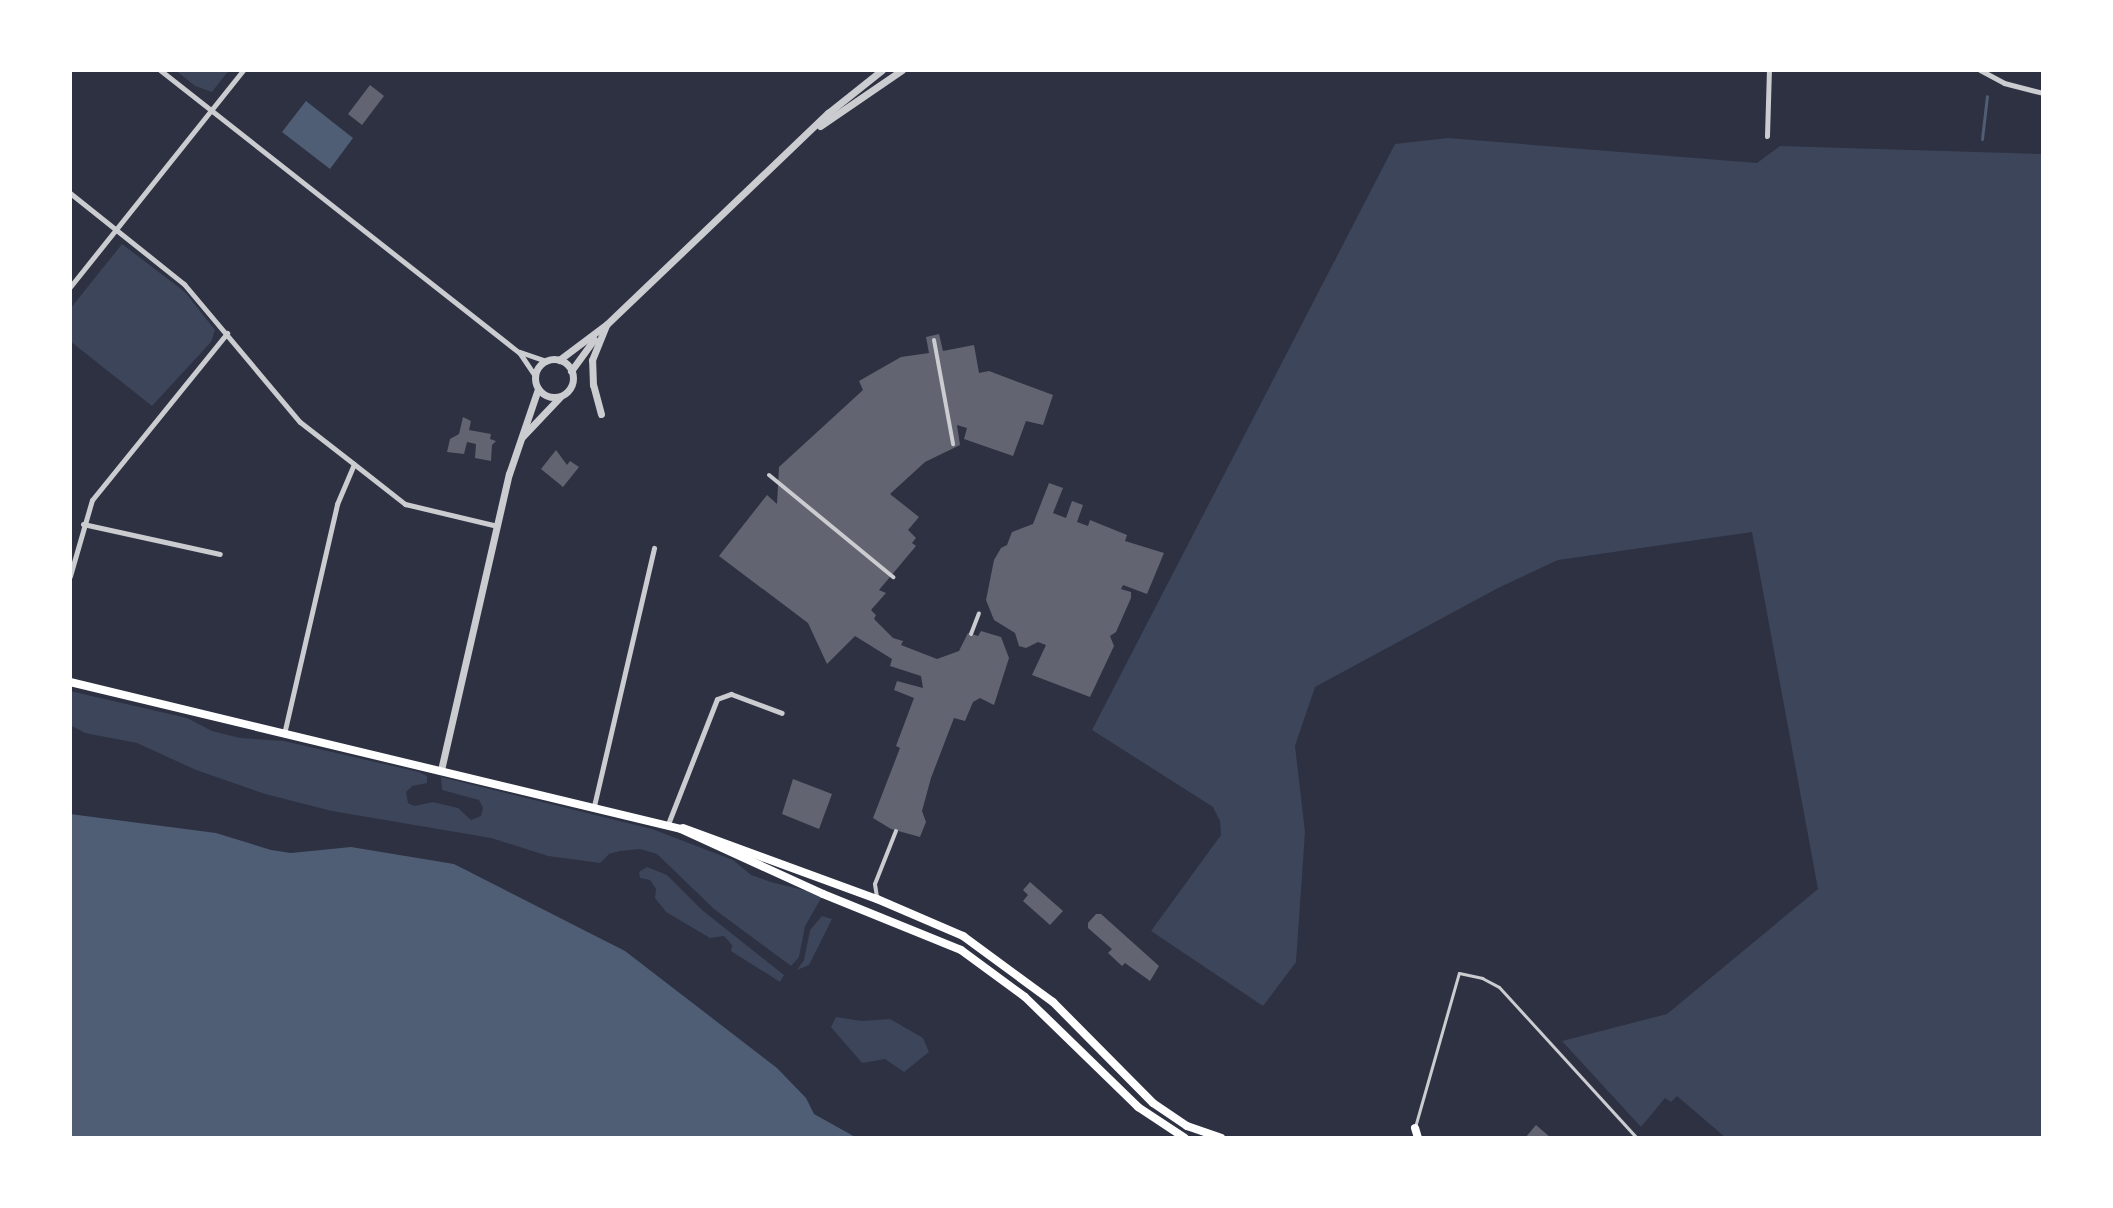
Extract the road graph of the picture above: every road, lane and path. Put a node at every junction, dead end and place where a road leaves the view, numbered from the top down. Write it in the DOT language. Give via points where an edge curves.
graph roads {
  1 [pos="160,70"];
  2 [pos="243,70"];
  3 [pos="902,70"];
  4 [pos="1769,70"];
  5 [pos="1980,70"];
  6 [pos="886,72"];
  7 [pos="2043,93"];
  8 [pos="212,110"];
  9 [pos="1767,136"];
  10 [pos="70,193"];
  11 [pos="116,229"];
  12 [pos="70,287"];
  13 [pos="607,324"];
  14 [pos="599,330"];
  15 [pos="227,333"];
  16 [pos="934,340"];
  17 [pos="519,352"];
  18 [pos="559,360"];
  19 [pos="546,361"];
  20 [pos="571,371"];
  21 [pos="535,376"];
  22 [pos="538,389"];
  23 [pos="563,395"];
  24 [pos="601,414"];
  25 [pos="519,442"];
  26 [pos="953,444"];
  27 [pos="354,464"];
  28 [pos="769,475"];
  29 [pos="83,524"];
  30 [pos="497,526"];
  31 [pos="654,548"];
  32 [pos="220,554"];
  33 [pos="70,576"];
  34 [pos="893,577"];
  35 [pos="979,613"];
  36 [pos="971,634"];
  37 [pos="70,682"];
  38 [pos="782,713"];
  39 [pos="284,734"];
  40 [pos="441,770"];
  41 [pos="594,806"];
  42 [pos="668,824"];
  43 [pos="681,829"];
  44 [pos="896,831"];
  45 [pos="877,899"];
  46 [pos="1415,1128"];
  47 [pos="1185,1138"];
  48 [pos="1221,1138"];
  49 [pos="1416,1138"];
  50 [pos="1637,1138"];
  1 -- 8 [label="street"];
  2 -- 8 [label="street"];
  3 -- 6 [label="street"];
  4 -- 9 [label="street"];
  5 -- 7 [label="street"];
  6 -- 13 [label="street" via="815,129"];
  8 -- 11 [label="street"];
  8 -- 17 [label="street"];
  10 -- 11 [label="street"];
  11 -- 12 [label="street"];
  11 -- 15 [label="street" via="184,284"];
  13 -- 14 [label="street"];
  13 -- 24 [label="street" via="591,374"];
  14 -- 18 [label="street"];
  14 -- 20 [label="street"];
  15 -- 27 [label="street" via="300,422"];
  15 -- 29 [label="street" via="92,500"];
  16 -- 26 [label="street"];
  17 -- 19 [label="street"];
  17 -- 21 [label="street"];
  18 -- 19 [label="street"];
  18 -- 20 [label="street"];
  19 -- 21 [label="street"];
  20 -- 23 [label="street" via="572,383"];
  21 -- 22 [label="street"];
  22 -- 23 [label="street" via="546,396"];
  22 -- 25 [label="street"];
  23 -- 25 [label="street"];
  25 -- 30 [label="street"];
  27 -- 30 [label="street" via="405,504"];
  27 -- 39 [label="street" via="337,504"];
  28 -- 34 [label="street"];
  29 -- 32 [label="street"];
  29 -- 33 [label="street"];
  30 -- 40 [label="street"];
  31 -- 41 [label="street"];
  35 -- 36 [label="street"];
  37 -- 39 [label="main road"];
  38 -- 42 [label="street" via="731,694 717,699"];
  39 -- 40 [label="main road"];
  40 -- 41 [label="main road"];
  41 -- 42 [label="main road"];
  42 -- 43 [label="main road"];
  43 -- 45 [label="main road"];
  43 -- 47 [label="main road" via="970,956 1025,997 1138,1107"];
  44 -- 45 [label="street" via="875,884"];
  45 -- 48 [label="main road" via="985,950 1060,1008 1153,1103 1187,1126"];
  46 -- 49 [label="main road"];
  46 -- 50 [label="lane" via="1459,973 1499,987"];
}
